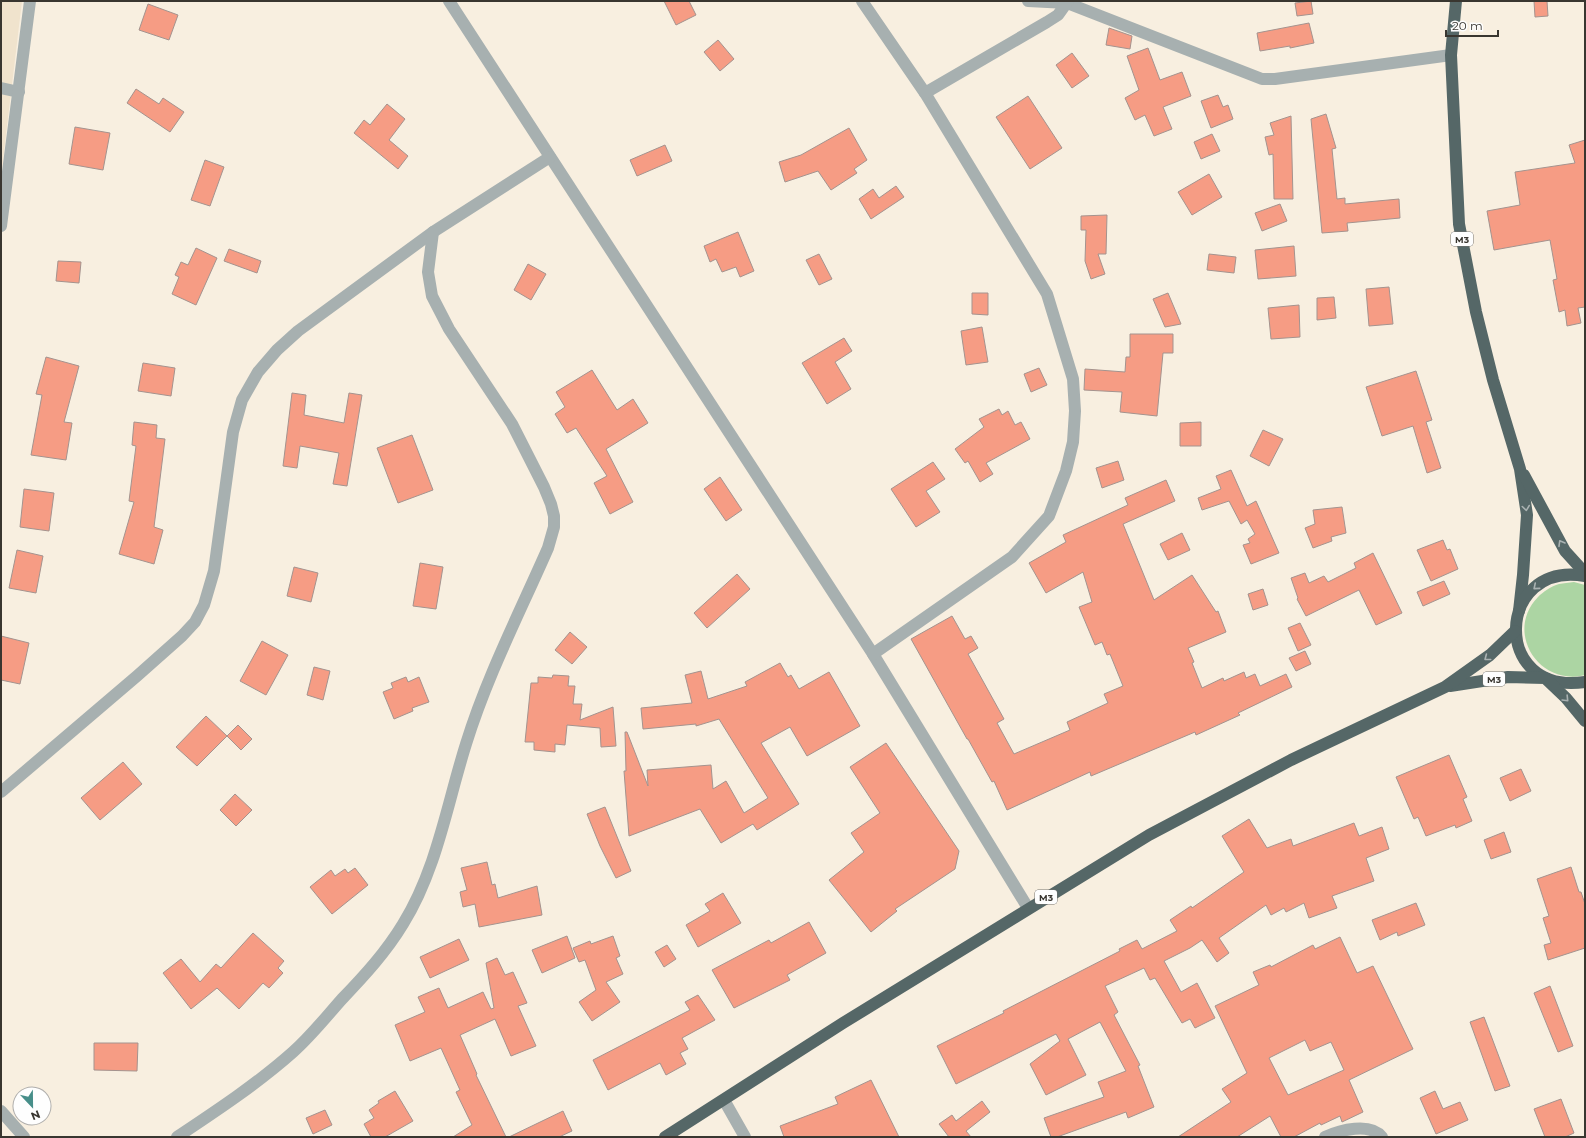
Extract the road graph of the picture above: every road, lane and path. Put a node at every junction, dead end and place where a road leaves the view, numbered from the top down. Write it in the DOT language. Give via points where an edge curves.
graph roads {
  1 [pos="30,1"];
  2 [pos="449,1"];
  3 [pos="862,1"];
  4 [pos="1028,1"];
  5 [pos="1456,1"];
  6 [pos="1067,2"];
  7 [pos="1451,55"];
  8 [pos="1,88"];
  9 [pos="19,92"];
  10 [pos="925,93"];
  11 [pos="550,157"];
  12 [pos="1,226"];
  13 [pos="433,232"];
  14 [pos="1520,469"];
  15 [pos="1585,575"];
  16 [pos="1518,611"];
  17 [pos="1515,631"];
  18 [pos="873,654"];
  19 [pos="1545,678"];
  20 [pos="1585,682"];
  21 [pos="1445,687"];
  22 [pos="1585,721"];
  23 [pos="1,792"];
  24 [pos="1028,908"];
  25 [pos="724,1100"];
  26 [pos="1,1111"];
  27 [pos="24,1137"];
  28 [pos="177,1137"];
  29 [pos="665,1137"];
  30 [pos="745,1137"];
  31 [pos="1325,1137"];
  32 [pos="1382,1137"];
  1 -- 9 [label="street"];
  2 -- 11 [label="street"];
  3 -- 10 [label="street"];
  4 -- 6 [label="street"];
  5 -- 7 [label="highway, M3"];
  6 -- 7 [label="street" via="1262,79"];
  6 -- 10 [label="street" via="1058,15"];
  7 -- 14 [label="highway, M3" via="1459,224 1480,328"];
  8 -- 9 [label="street"];
  9 -- 12 [label="street"];
  10 -- 18 [label="street" via="1047,294 1073,379 1073,442 1066,472 1049,516 1012,557"];
  11 -- 13 [label="street"];
  11 -- 18 [label="street"];
  13 -- 23 [label="street" via="298,331 258,372 242,400 233,432 214,571 204,605 195,622 137,676"];
  13 -- 28 [label="street" via="428,272 432,296 449,329 512,424 551,504 554,527 548,548 486,686 424,882 404,922 371,969 294,1052 224,1106"];
  15 -- 14 [label="highway, M3, one-way" via="1565,551"];
  14 -- 16 [label="highway, M3, one-way" via="1527,515"];
  15 -- 16 [label="highway, M3, one-way" via="1559,575 1546,580 1534,588"];
  16 -- 17 [label="highway, M3"];
  17 -- 19 [label="highway, M3" via="1524,658 1533,670"];
  17 -- 21 [label="highway, M3, one-way" via="1490,655"];
  18 -- 24 [label="street"];
  19 -- 20 [label="highway, M3" via="1558,683"];
  19 -- 21 [label="highway, M3" via="1508,677"];
  19 -- 22 [label="highway, one-way"];
  21 -- 24 [label="highway, M3" via="1291,760 1149,835"];
  24 -- 25 [label="highway, M3" via="842,1023"];
  25 -- 29 [label="highway, M3"];
  25 -- 30 [label="street"];
  26 -- 27 [label="street"];
  31 -- 32 [label="street" via="1364,1128 1379,1133"];
}
